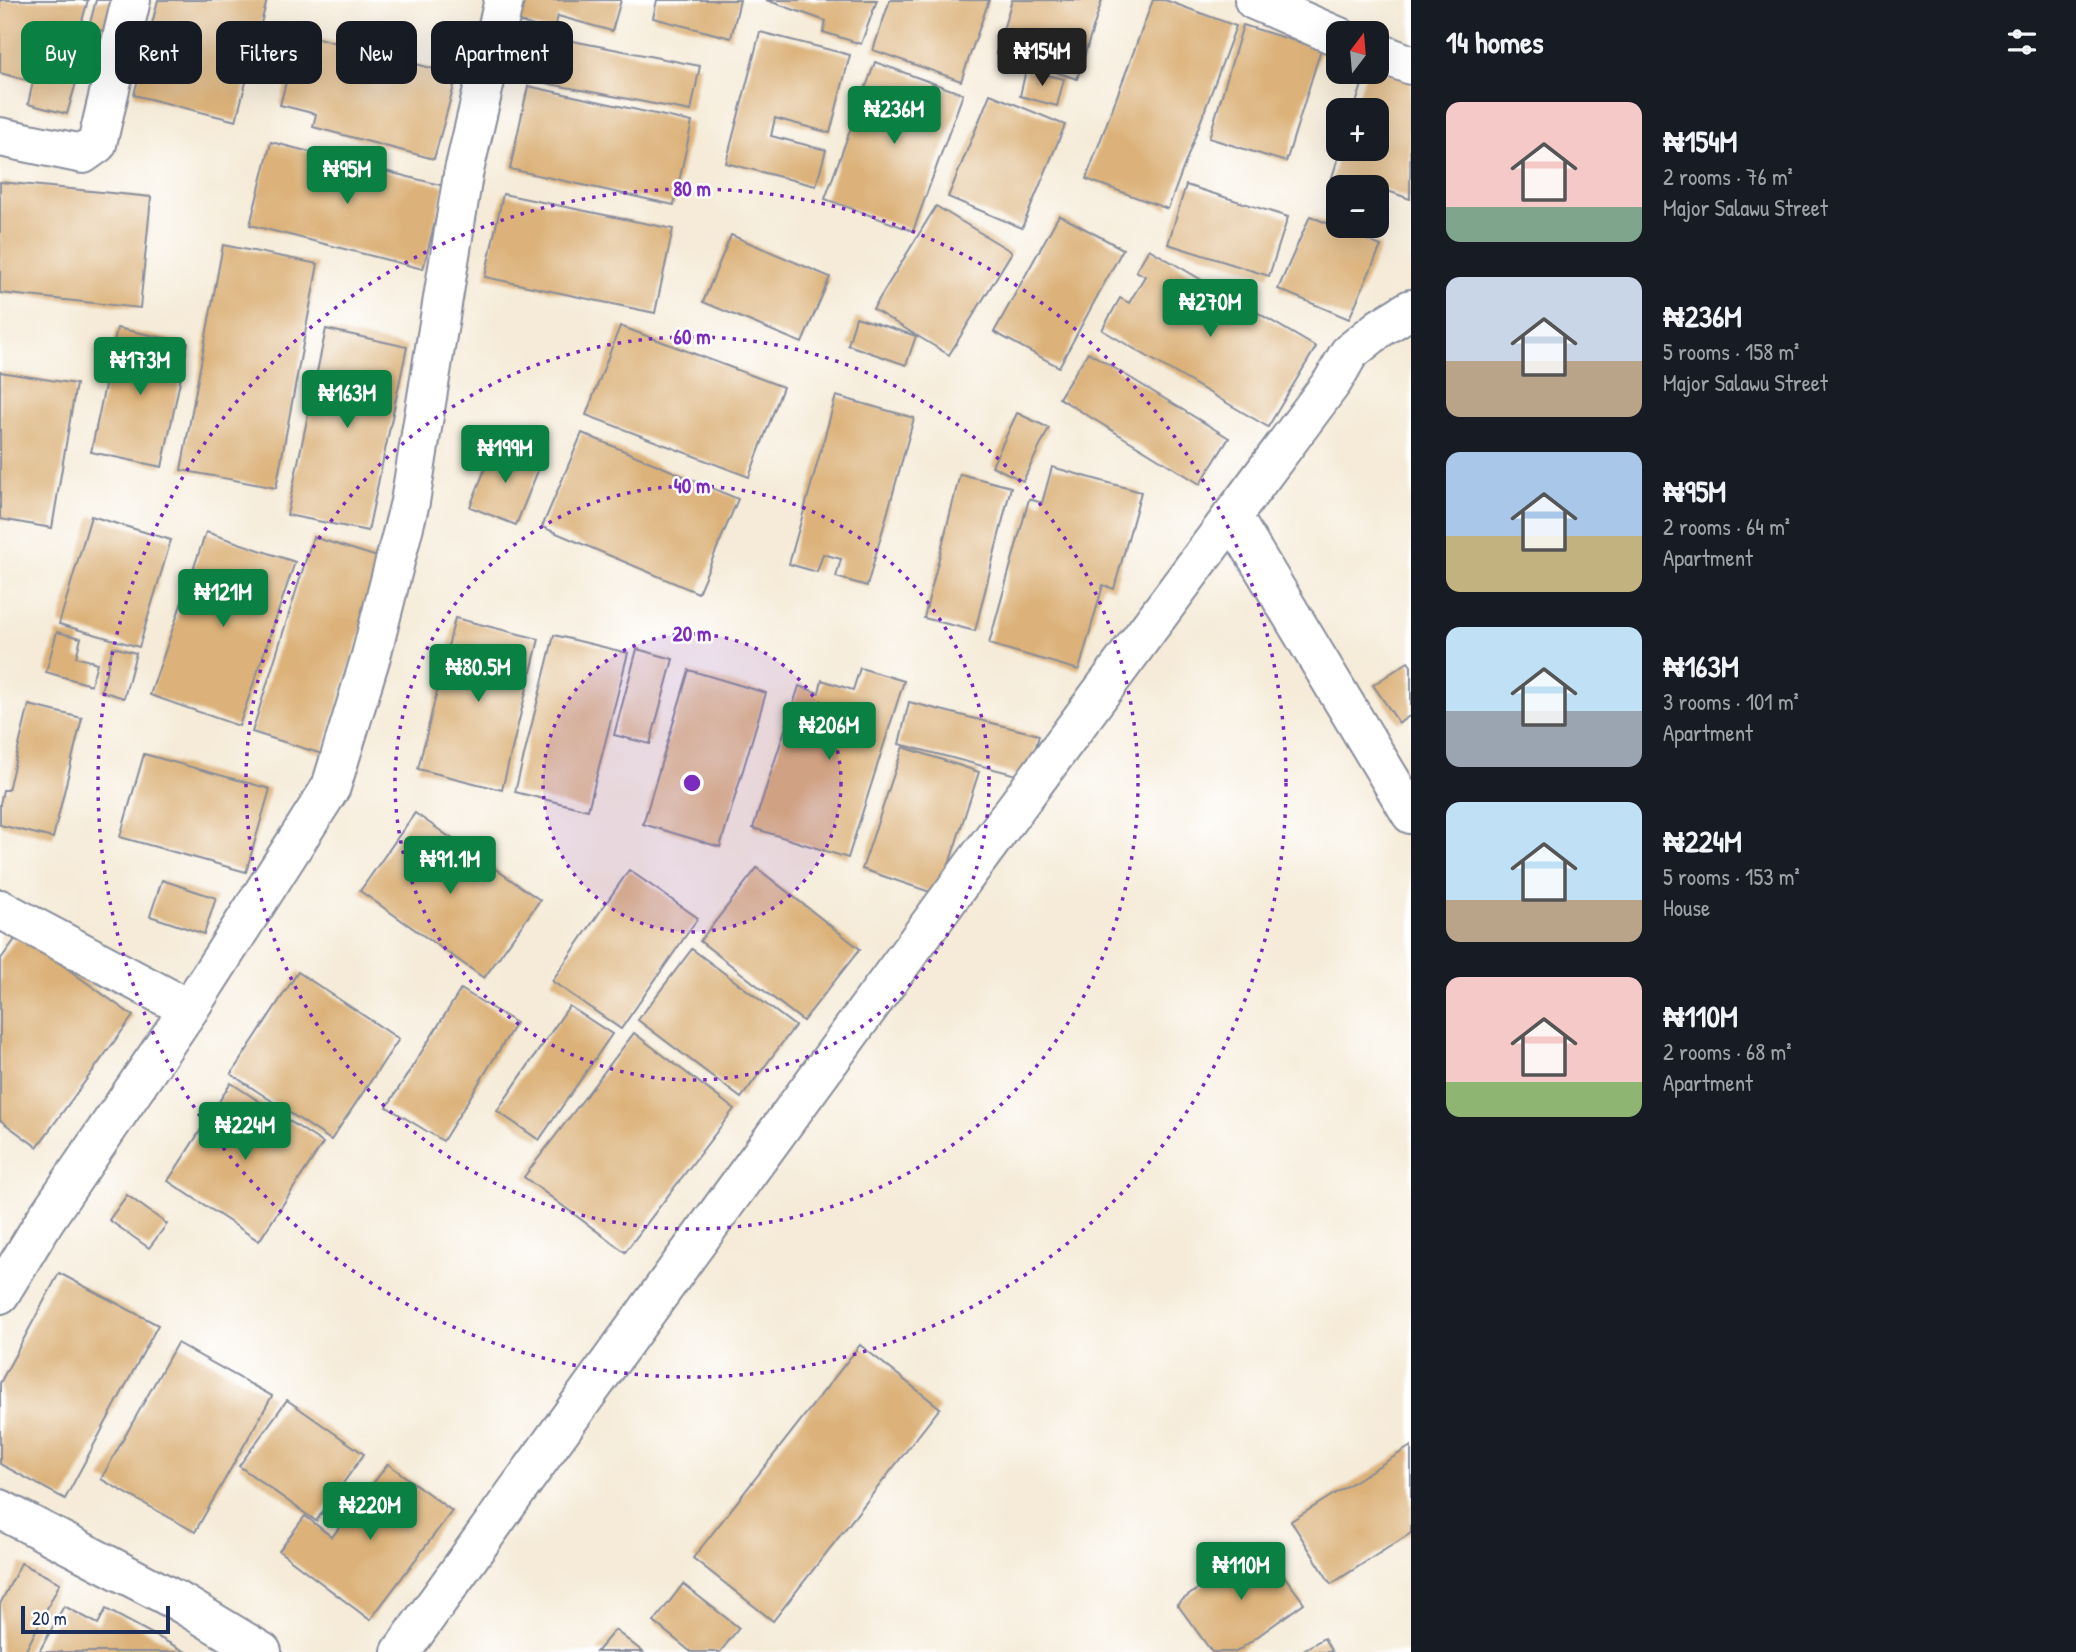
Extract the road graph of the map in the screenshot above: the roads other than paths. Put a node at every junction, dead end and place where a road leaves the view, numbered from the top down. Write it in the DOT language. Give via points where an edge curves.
graph roads {
  1 [pos="131,0"];
  2 [pos="504,0"];
  3 [pos="1254,0"];
  4 [pos="1326,31"];
  5 [pos="1390,57"];
  6 [pos="1411,65"];
  7 [pos="0,138"];
  8 [pos="1411,309"];
  9 [pos="1232,516"];
  10 [pos="1411,814"];
  11 [pos="0,909"];
  12 [pos="189,1009"];
  13 [pos="0,1294"];
  14 [pos="0,1509"];
  15 [pos="262,1652"];
  16 [pos="401,1652"];
  1 -- 7 [label="street" via="96,144 83,154"];
  2 -- 12 [label="street" via="463,175 410,502 371,656 331,787"];
  3 -- 4 [label="street"];
  5 -- 6 [label="street"];
  8 -- 9 [label="street" via="1349,353"];
  9 -- 10 [label="street"];
  9 -- 16 [label="street" via="810,1085"];
  11 -- 12 [label="street"];
  12 -- 13 [label="street"];
  14 -- 15 [label="street" via="181,1603"];
}
